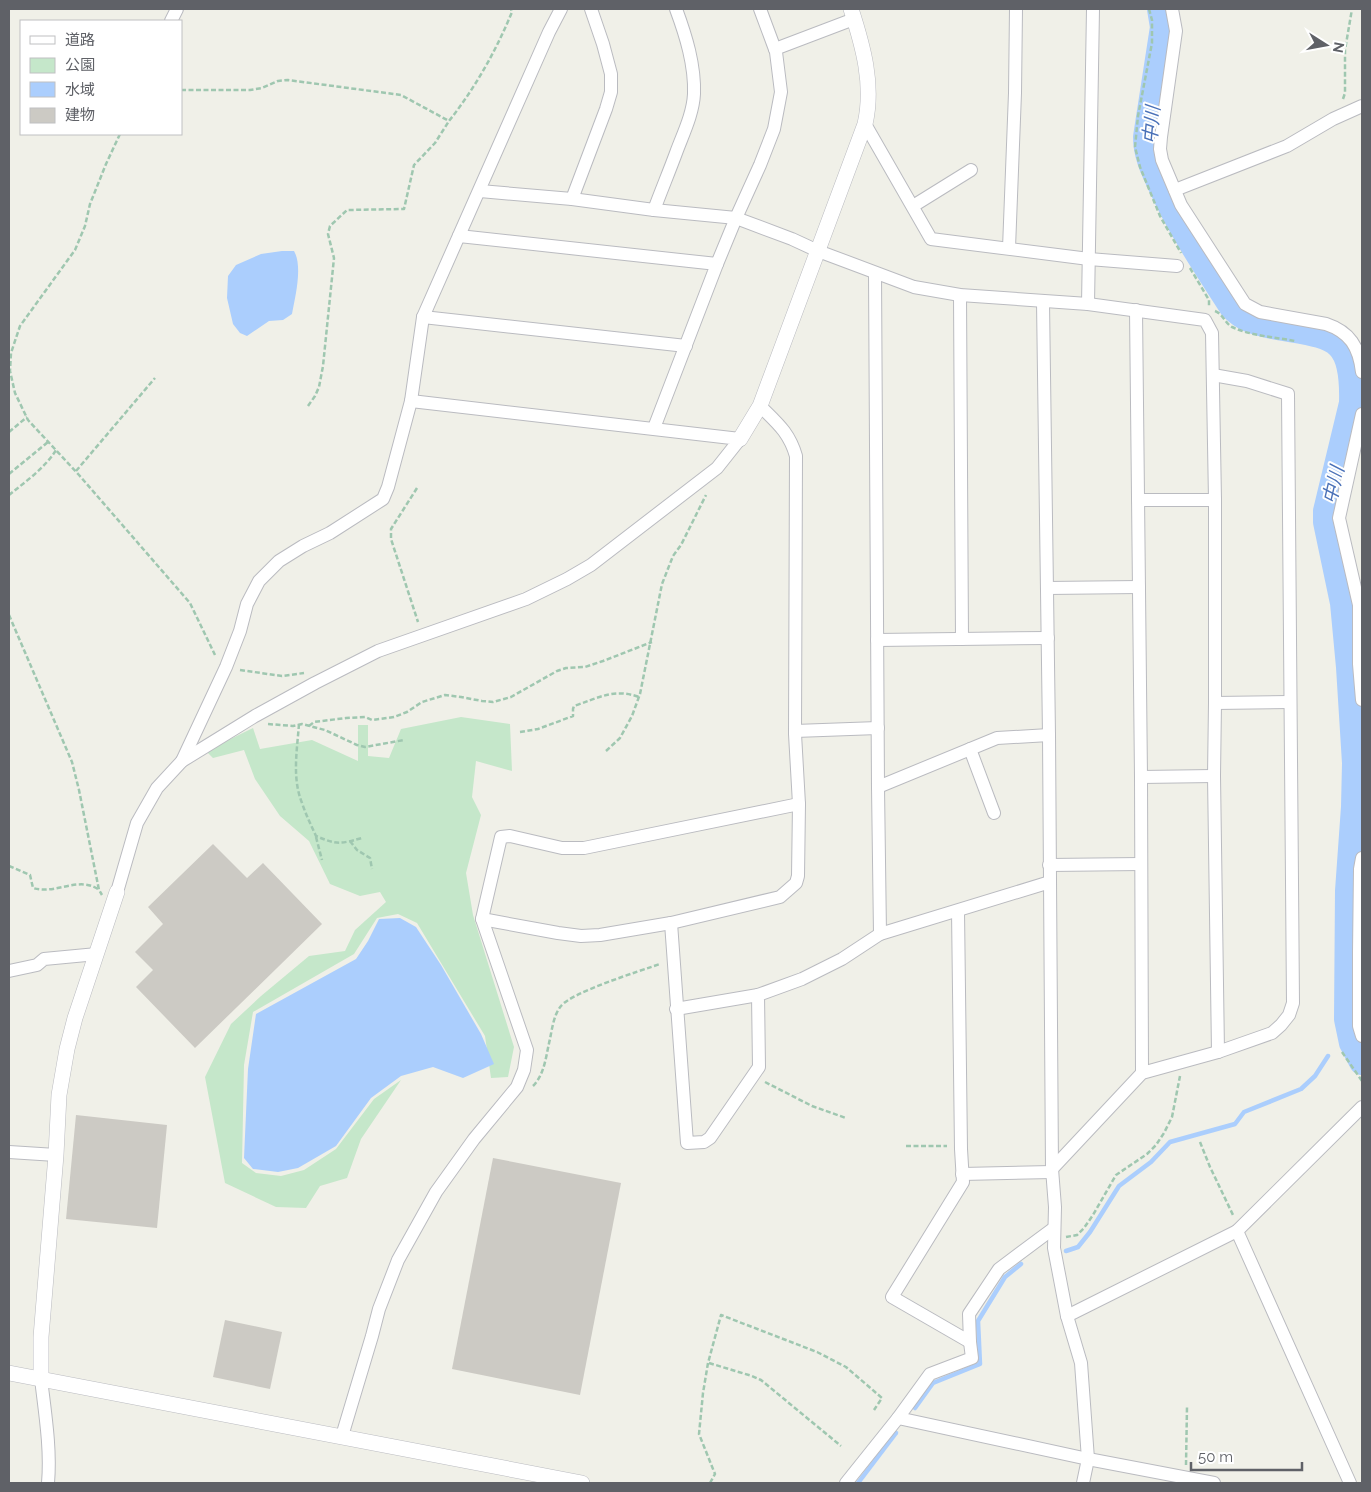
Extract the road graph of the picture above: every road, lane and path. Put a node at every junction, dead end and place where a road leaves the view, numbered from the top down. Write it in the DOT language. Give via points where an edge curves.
graph roads {
  1 [pos="511,9"];
  2 [pos="561,9"];
  3 [pos="591,9"];
  4 [pos="676,9"];
  5 [pos="760,9"];
  6 [pos="1016,9"];
  7 [pos="1093,9"];
  8 [pos="1172,9"];
  9 [pos="1352,9"];
  10 [pos="853,14"];
  11 [pos="775,49"];
  12 [pos="182,90"];
  13 [pos="1362,106"];
  14 [pos="1333,119"];
  15 [pos="449,121"];
  16 [pos="865,124"];
  17 [pos="120,135"];
  18 [pos="972,170"];
  19 [pos="1175,190"];
  20 [pos="480,191"];
  21 [pos="572,199"];
  22 [pos="912,206"];
  23 [pos="654,210"];
  24 [pos="736,218"];
  25 [pos="459,236"];
  26 [pos="1009,248"];
  27 [pos="818,251"];
  28 [pos="1089,259"];
  29 [pos="717,264"];
  30 [pos="1177,266"];
  31 [pos="875,273"];
  32 [pos="960,295"];
  33 [pos="1043,302"];
  34 [pos="1088,304"];
  35 [pos="1136,310"];
  36 [pos="1209,310"];
  37 [pos="423,317"];
  38 [pos="1295,341"];
  39 [pos="686,346"];
  40 [pos="1362,372"];
  41 [pos="1213,374"];
  42 [pos="155,378"];
  43 [pos="411,401"];
  44 [pos="308,406"];
  45 [pos="760,406"];
  46 [pos="1362,414"];
  47 [pos="27,418"];
  48 [pos="654,428"];
  49 [pos="9,432"];
  50 [pos="740,438"];
  51 [pos="49,442"];
  52 [pos="56,450"];
  53 [pos="76,471"];
  54 [pos="9,474"];
  55 [pos="703,479"];
  56 [pos="417,488"];
  57 [pos="9,495"];
  58 [pos="1138,500"];
  59 [pos="1215,500"];
  60 [pos="1138,587"];
  61 [pos="1047,588"];
  62 [pos="9,615"];
  63 [pos="422,636"];
  64 [pos="1048,638"];
  65 [pos="962,639"];
  66 [pos="877,640"];
  67 [pos="652,642"];
  68 [pos="226,667"];
  69 [pos="318,681"];
  70 [pos="639,697"];
  71 [pos="1362,700"];
  72 [pos="1290,702"];
  73 [pos="1215,703"];
  74 [pos="258,714"];
  75 [pos="300,724"];
  76 [pos="308,726"];
  77 [pos="878,728"];
  78 [pos="795,730"];
  79 [pos="520,732"];
  80 [pos="1049,735"];
  81 [pos="404,740"];
  82 [pos="970,749"];
  83 [pos="606,751"];
  84 [pos="182,761"];
  85 [pos="1214,776"];
  86 [pos="1141,777"];
  87 [pos="878,787"];
  88 [pos="799,804"];
  89 [pos="994,813"];
  90 [pos="316,836"];
  91 [pos="362,838"];
  92 [pos="350,841"];
  93 [pos="1362,858"];
  94 [pos="322,860"];
  95 [pos="1141,864"];
  96 [pos="1049,865"];
  97 [pos="9,866"];
  98 [pos="372,869"];
  99 [pos="1050,882"];
  100 [pos="99,890"];
  101 [pos="115,899"];
  102 [pos="958,910"];
  103 [pos="482,919"];
  104 [pos="671,923"];
  105 [pos="880,934"];
  106 [pos="97,954"];
  107 [pos="673,959"];
  108 [pos="9,971"];
  109 [pos="758,995"];
  110 [pos="676,1009"];
  111 [pos="1362,1036"];
  112 [pos="1218,1052"];
  113 [pos="1342,1052"];
  114 [pos="1179,1063"];
  115 [pos="1142,1073"];
  116 [pos="752,1076"];
  117 [pos="1362,1081"];
  118 [pos="517,1087"];
  119 [pos="1362,1107"];
  120 [pos="846,1118"];
  121 [pos="1200,1142"];
  122 [pos="906,1146"];
  123 [pos="961,1146"];
  124 [pos="9,1152"];
  125 [pos="56,1155"];
  126 [pos="1052,1171"];
  127 [pos="962,1174"];
  128 [pos="1240,1228"];
  129 [pos="1054,1233"];
  130 [pos="1067,1316"];
  131 [pos="970,1342"];
  132 [pos="708,1363"];
  133 [pos="9,1373"];
  134 [pos="41,1379"];
  135 [pos="1187,1407"];
  136 [pos="874,1410"];
  137 [pos="898,1418"];
  138 [pos="342,1436"];
  139 [pos="841,1446"];
  140 [pos="1088,1459"];
  141 [pos="1185,1478"];
  142 [pos="48,1483"];
  143 [pos="582,1483"];
  144 [pos="710,1483"];
  145 [pos="846,1483"];
  146 [pos="1083,1483"];
  147 [pos="1214,1483"];
  148 [pos="1350,1483"];
  1 -- 15 [label="path" via="500,40"];
  2 -- 20 [label="street"];
  3 -- 21 [label="street" via="611,74 610,92"];
  4 -- 23 [label="street" via="688,42 694,95 691,112"];
  5 -- 11 [label="street"];
  6 -- 26 [label="street"];
  7 -- 28 [label="street"];
  8 -- 19 [label="street" via="1176,31 1160,149"];
  9 -- 14 [label="path" via="1345,50 1345,93 1333,113"];
  10 -- 11 [label="street"];
  10 -- 16 [label="street" via="867,65"];
  11 -- 24 [label="street" via="781,92 774,129"];
  12 -- 15 [label="path" via="250,90 288,80 401,96"];
  13 -- 14 [label="street"];
  14 -- 19 [label="street" via="1287,146"];
  15 -- 44 [label="path" via="435,143 414,165 404,210 348,210 330,226 328,234 334,258 323,366 320,386"];
  16 -- 22 [label="street"];
  16 -- 27 [label="street"];
  17 -- 47 [label="path" via="93,196 75,250 16,336 10,371 15,393"];
  18 -- 22 [label="street"];
  19 -- 40 [label="street" via="1181,205 1245,304 1260,312 1336,328 1358,350"];
  20 -- 21 [label="street"];
  20 -- 25 [label="street"];
  21 -- 23 [label="street"];
  22 -- 26 [label="street" via="931,239"];
  23 -- 24 [label="street"];
  24 -- 27 [label="street"];
  24 -- 29 [label="street"];
  25 -- 29 [label="street"];
  25 -- 37 [label="street"];
  26 -- 28 [label="street"];
  27 -- 31 [label="street"];
  27 -- 45 [label="street"];
  28 -- 30 [label="street"];
  28 -- 34 [label="street"];
  29 -- 39 [label="street"];
  31 -- 32 [label="street" via="914,287"];
  31 -- 66 [label="street"];
  32 -- 33 [label="street"];
  32 -- 65 [label="street"];
  33 -- 34 [label="street"];
  33 -- 61 [label="street"];
  34 -- 35 [label="street"];
  35 -- 41 [label="street" via="1205,320 1212,334"];
  35 -- 58 [label="street"];
  36 -- 38 [label="path" via="1219,312 1230,326 1244,332"];
  37 -- 39 [label="street"];
  37 -- 43 [label="street"];
  39 -- 48 [label="street"];
  41 -- 59 [label="street"];
  41 -- 72 [label="street" via="1288,394"];
  42 -- 53 [label="path"];
  43 -- 48 [label="street"];
  43 -- 68 [label="street" via="383,499 279,561 259,581 247,604"];
  45 -- 50 [label="street"];
  45 -- 78 [label="street" via="782,427 796,456"];
  46 -- 71 [label="street" via="1339,518 1358,605"];
  47 -- 49 [label="path"];
  47 -- 51 [label="path"];
  48 -- 50 [label="street"];
  50 -- 55 [label="street" via="717,468"];
  51 -- 52 [label="path"];
  51 -- 54 [label="path"];
  52 -- 53 [label="path"];
  52 -- 57 [label="path" via="38,471"];
  53 -- 68 [label="path" via="190,603 220,664"];
  55 -- 63 [label="street" via="591,565 567,579 526,599"];
  55 -- 67 [label="path" via="706,495 673,556 662,584"];
  56 -- 63 [label="path" via="391,529 391,539"];
  58 -- 59 [label="street"];
  58 -- 60 [label="street"];
  59 -- 73 [label="street"];
  60 -- 61 [label="street"];
  60 -- 86 [label="street"];
  61 -- 64 [label="street"];
  62 -- 100 [label="path" via="72,762"];
  63 -- 69 [label="street" via="378,651"];
  64 -- 65 [label="street"];
  64 -- 80 [label="street"];
  65 -- 66 [label="street"];
  66 -- 77 [label="street"];
  67 -- 70 [label="path"];
  67 -- 76 [label="path" via="603,662 557,671 519,693 493,702 445,696 422,702 394,717 372,720 366,717 346,718 314,722"];
  68 -- 69 [label="path" via="282,676 313,672"];
  68 -- 84 [label="street"];
  69 -- 74 [label="street"];
  70 -- 79 [label="path" via="615,692 574,706 573,716"];
  70 -- 83 [label="path" via="620,738"];
  72 -- 73 [label="street"];
  72 -- 112 [label="street" via="1293,1003 1289,1015 1272,1033"];
  73 -- 85 [label="street"];
  74 -- 75 [label="path" via="270,725"];
  74 -- 84 [label="street"];
  75 -- 76 [label="path"];
  75 -- 90 [label="path" via="297,786"];
  76 -- 81 [label="path" via="365,747"];
  77 -- 78 [label="street"];
  77 -- 87 [label="street"];
  78 -- 88 [label="street"];
  80 -- 82 [label="street" via="997,738"];
  80 -- 96 [label="street"];
  82 -- 87 [label="street"];
  82 -- 89 [label="street"];
  84 -- 101 [label="street" via="157,788 137,823"];
  85 -- 86 [label="street"];
  85 -- 112 [label="street"];
  86 -- 95 [label="street"];
  87 -- 105 [label="street"];
  88 -- 103 [label="street" via="584,848 562,848 510,836 501,837"];
  88 -- 104 [label="street" via="798,876 790,889 780,897"];
  90 -- 92 [label="path" via="339,844"];
  90 -- 94 [label="path"];
  91 -- 92 [label="path"];
  92 -- 98 [label="path" via="370,858"];
  93 -- 111 [label="street" via="1358,952 1359,1026"];
  95 -- 96 [label="street"];
  95 -- 115 [label="street"];
  96 -- 99 [label="street"];
  97 -- 100 [label="path" via="30,875 33,888 41,890 76,884 92,885"];
  99 -- 102 [label="street"];
  99 -- 126 [label="street"];
  100 -- 101 [label="path" via="103,897"];
  101 -- 106 [label="street"];
  102 -- 105 [label="street"];
  102 -- 123 [label="street"];
  103 -- 104 [label="street" via="581,936"];
  103 -- 118 [label="street" via="527,1050"];
  104 -- 107 [label="street"];
  105 -- 109 [label="street" via="842,959 802,979"];
  106 -- 108 [label="street" via="44,959 37,965"];
  106 -- 125 [label="street" via="68,1049 59,1095"];
  107 -- 110 [label="street"];
  107 -- 118 [label="path" via="568,999 557,1012 540,1078 524,1091"];
  109 -- 110 [label="street"];
  109 -- 116 [label="street" via="758,1067"];
  110 -- 116 [label="street" via="687,1142 704,1142 710,1138"];
  112 -- 114 [label="street"];
  113 -- 117 [label="path"];
  114 -- 115 [label="street"];
  114 -- 129 [label="path" via="1181,1071 1172,1117 1156,1145 1116,1175 1093,1215 1077,1235 1069,1237"];
  115 -- 126 [label="street"];
  116 -- 120 [label="path" via="812,1106"];
  118 -- 138 [label="street" via="436,1192 398,1260 379,1309"];
  119 -- 128 [label="street"];
  121 -- 128 [label="path"];
  122 -- 123 [label="path"];
  123 -- 127 [label="street"];
  124 -- 125 [label="street"];
  125 -- 134 [label="street" via="41,1338"];
  126 -- 127 [label="street"];
  126 -- 129 [label="street"];
  127 -- 131 [label="street" via="963,1182 892,1297"];
  128 -- 130 [label="street"];
  128 -- 148 [label="street"];
  129 -- 130 [label="street"];
  129 -- 131 [label="street" via="999,1269 969,1314"];
  130 -- 140 [label="street" via="1081,1363"];
  131 -- 137 [label="street" via="972,1358 930,1374"];
  132 -- 136 [label="path" via="721,1315 846,1367 882,1398"];
  132 -- 139 [label="path" via="761,1380"];
  132 -- 144 [label="path" via="699,1434 715,1474"];
  133 -- 134 [label="street"];
  134 -- 138 [label="street"];
  134 -- 142 [label="street"];
  135 -- 141 [label="path"];
  137 -- 140 [label="street"];
  137 -- 145 [label="street"];
  138 -- 143 [label="street"];
  140 -- 141 [label="street"];
  140 -- 146 [label="street"];
  141 -- 147 [label="street"];
}
